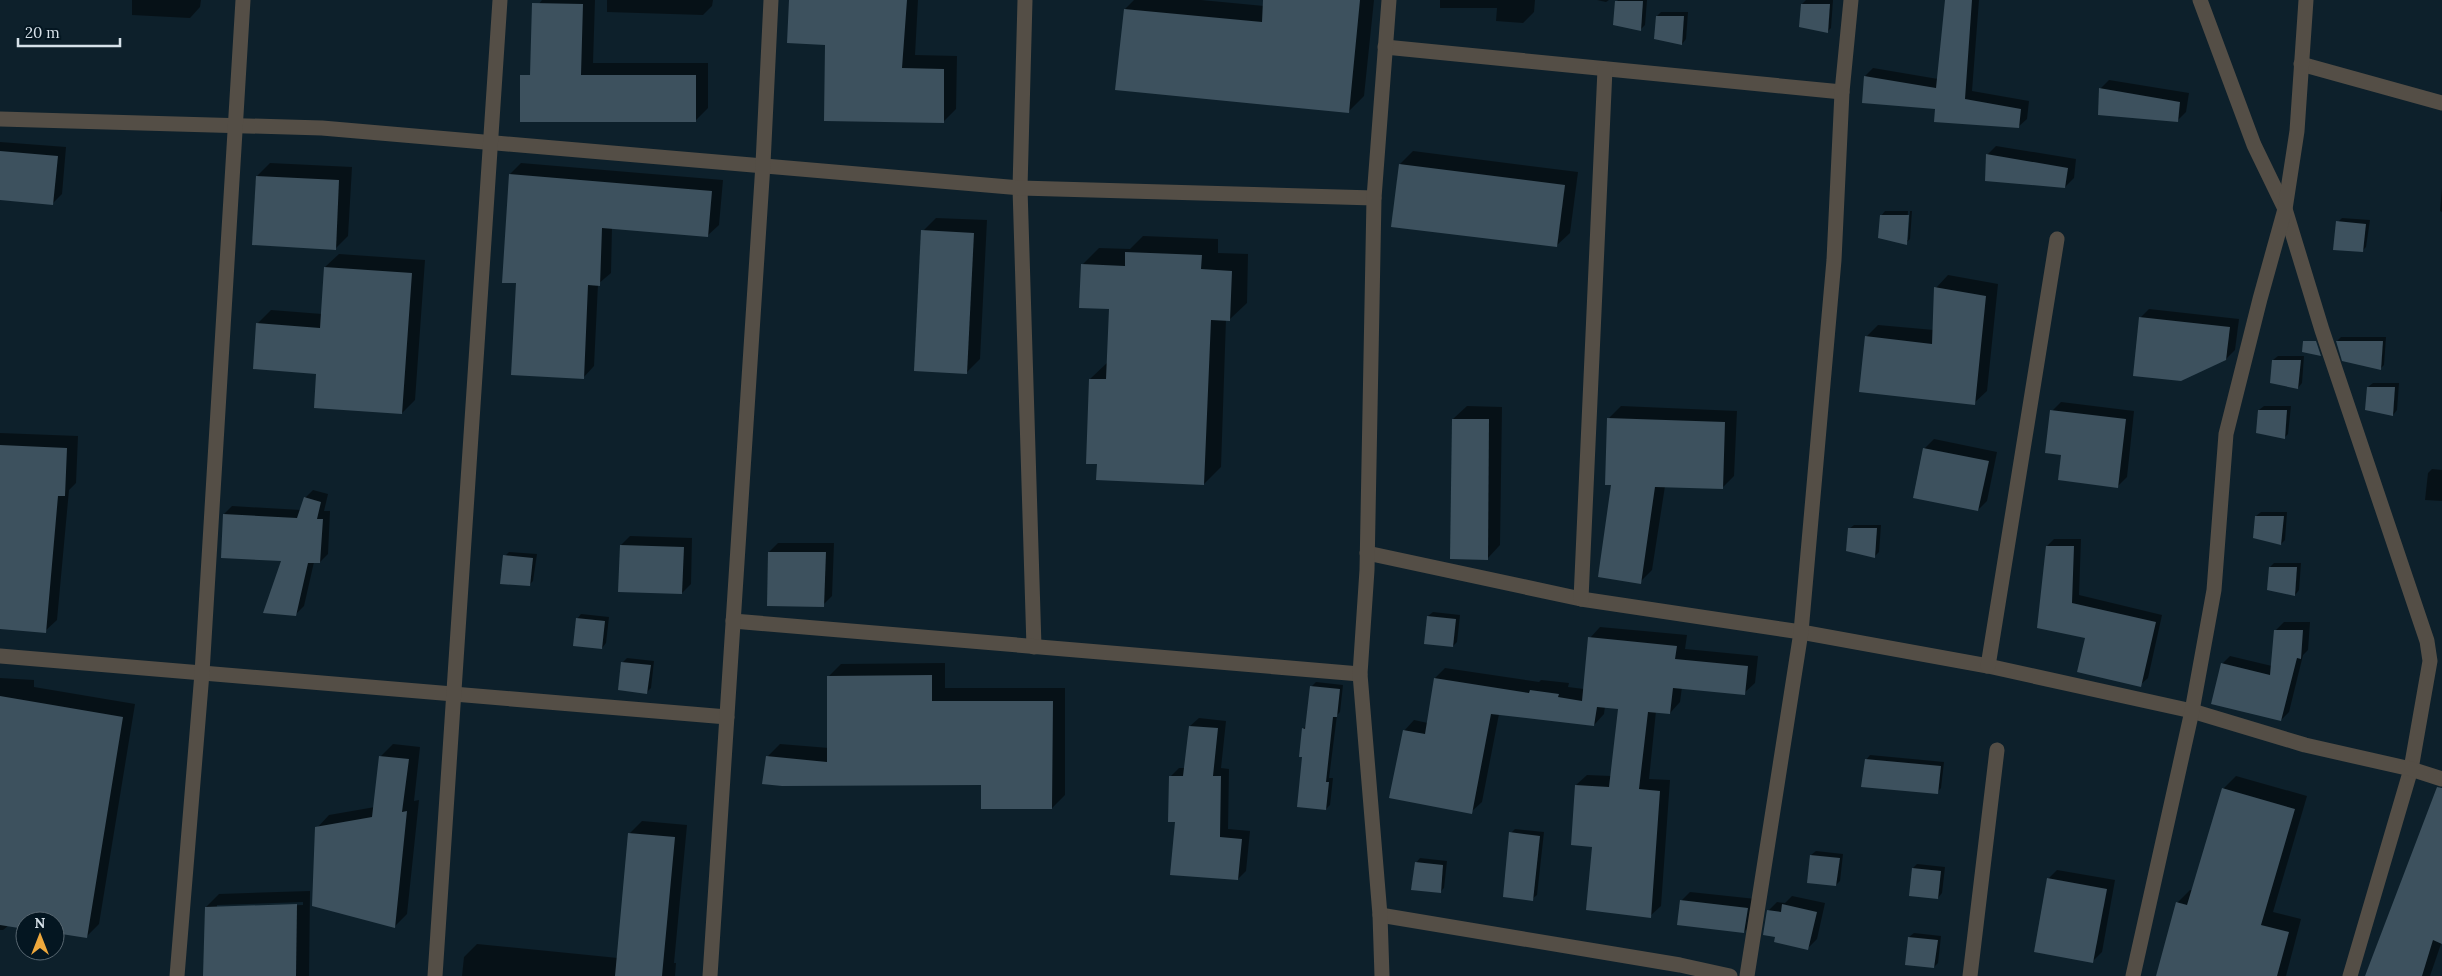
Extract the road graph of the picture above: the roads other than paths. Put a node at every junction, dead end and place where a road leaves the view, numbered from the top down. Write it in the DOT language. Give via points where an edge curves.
graph roads {
  1 [pos="243,0"];
  2 [pos="500,0"];
  3 [pos="771,0"];
  4 [pos="1025,0"];
  5 [pos="1389,0"];
  6 [pos="1851,0"];
  7 [pos="2200,0"];
  8 [pos="2306,0"];
  9 [pos="1385,47"];
  10 [pos="2301,64"];
  11 [pos="1605,69"];
  12 [pos="1842,92"];
  13 [pos="2442,103"];
  14 [pos="0,119"];
  15 [pos="235,127"];
  16 [pos="490,141"];
  17 [pos="763,164"];
  18 [pos="1020,188"];
  19 [pos="1374,198"];
  20 [pos="2285,209"];
  21 [pos="2058,239"];
  22 [pos="1367,553"];
  23 [pos="1581,599"];
  24 [pos="733,621"];
  25 [pos="1801,632"];
  26 [pos="1034,647"];
  27 [pos="0,656"];
  28 [pos="1988,666"];
  29 [pos="202,673"];
  30 [pos="1360,674"];
  31 [pos="454,695"];
  32 [pos="2192,711"];
  33 [pos="727,717"];
  34 [pos="1997,750"];
  35 [pos="2411,769"];
  36 [pos="2442,779"];
  37 [pos="1380,915"];
  38 [pos="178,976"];
  39 [pos="435,976"];
  40 [pos="710,976"];
  41 [pos="1382,976"];
  42 [pos="1730,976"];
  43 [pos="1748,976"];
  44 [pos="1970,976"];
  45 [pos="2133,976"];
  46 [pos="2350,976"];
  1 -- 15 [label="street"];
  2 -- 16 [label="street"];
  3 -- 17 [label="street"];
  4 -- 18 [label="street"];
  5 -- 9 [label="street"];
  6 -- 12 [label="street"];
  7 -- 20 [label="street" via="2254,145"];
  8 -- 10 [label="street"];
  9 -- 11 [label="street"];
  9 -- 19 [label="street"];
  10 -- 13 [label="street"];
  10 -- 20 [label="street" via="2297,131"];
  11 -- 12 [label="street"];
  11 -- 23 [label="street"];
  12 -- 25 [label="street" via="1834,260"];
  14 -- 15 [label="street"];
  15 -- 16 [label="street" via="322,128"];
  15 -- 29 [label="street"];
  16 -- 17 [label="street"];
  16 -- 31 [label="street"];
  17 -- 18 [label="street"];
  17 -- 24 [label="street"];
  18 -- 19 [label="street"];
  18 -- 26 [label="street"];
  19 -- 22 [label="street"];
  20 -- 32 [label="street" via="2226,434 2214,590"];
  20 -- 35 [label="street" via="2322,330 2428,640 2430,661"];
  21 -- 28 [label="street"];
  22 -- 23 [label="street"];
  22 -- 30 [label="street"];
  23 -- 25 [label="street"];
  24 -- 26 [label="street"];
  24 -- 33 [label="street"];
  25 -- 28 [label="street"];
  25 -- 43 [label="street"];
  26 -- 30 [label="street"];
  27 -- 29 [label="street"];
  28 -- 32 [label="street"];
  29 -- 31 [label="street"];
  29 -- 38 [label="street"];
  30 -- 37 [label="street"];
  31 -- 33 [label="street"];
  31 -- 39 [label="street"];
  32 -- 35 [label="street" via="2305,745"];
  32 -- 45 [label="street"];
  33 -- 40 [label="street"];
  34 -- 44 [label="street"];
  35 -- 36 [label="street"];
  35 -- 46 [label="street"];
  37 -- 41 [label="street"];
  37 -- 42 [label="street"];
}
